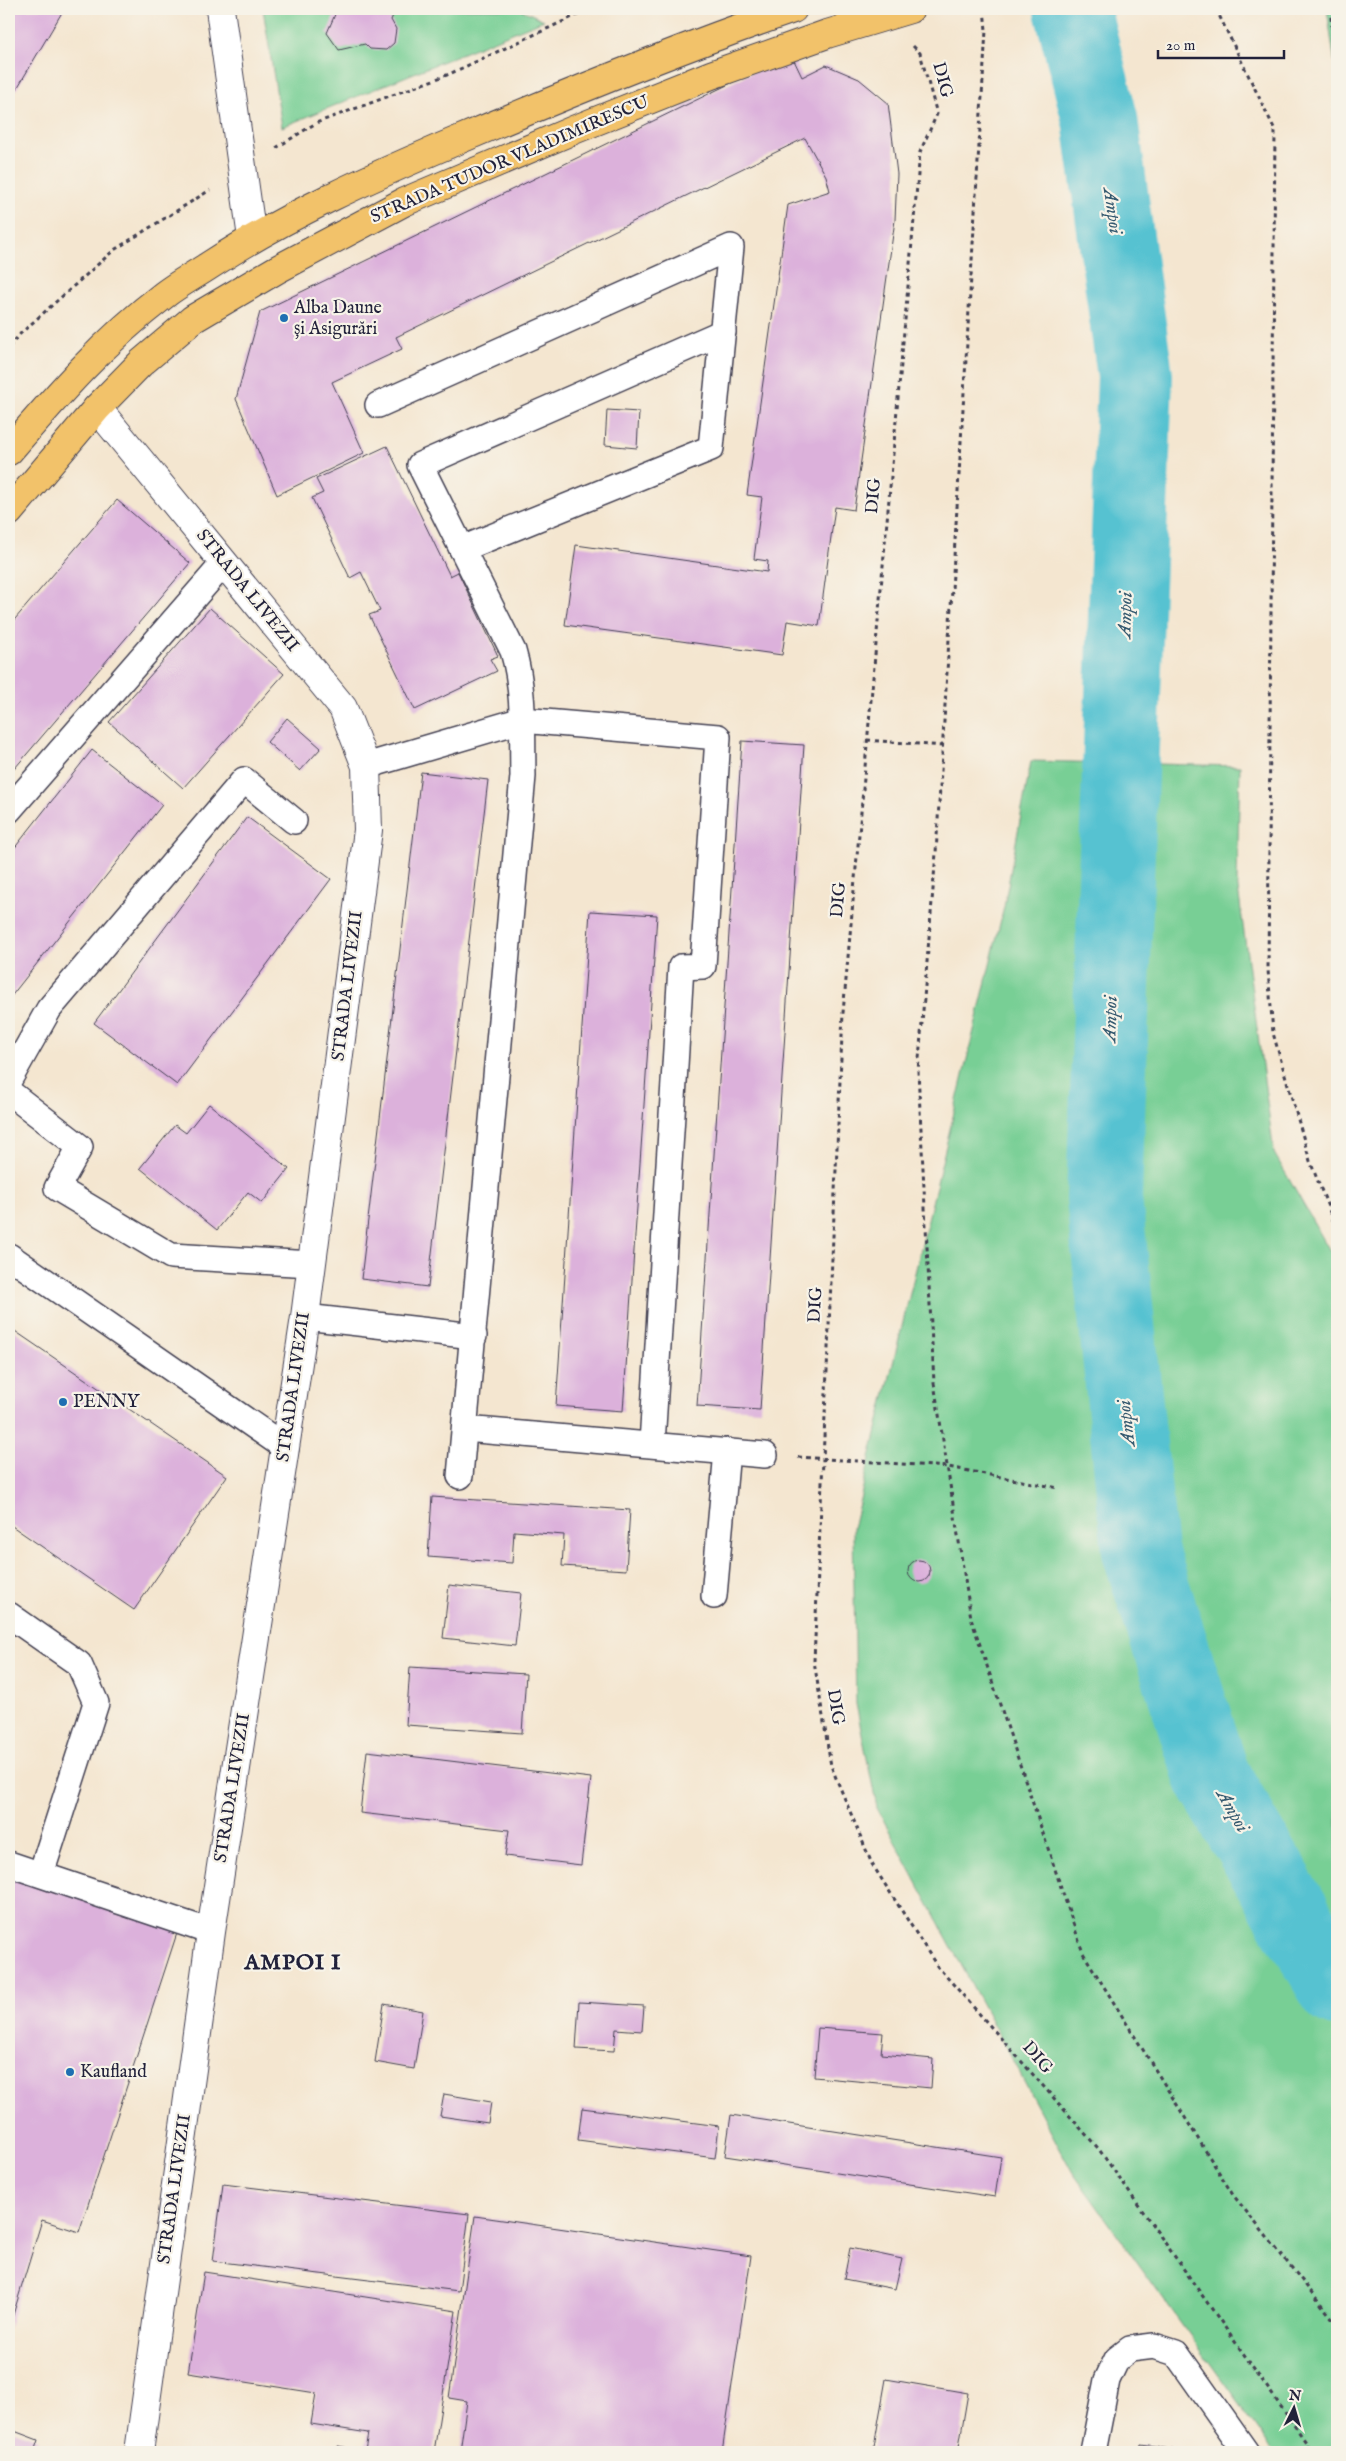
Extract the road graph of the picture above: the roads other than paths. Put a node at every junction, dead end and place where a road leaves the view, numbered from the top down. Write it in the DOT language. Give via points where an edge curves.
graph roads {
  1 [pos="220,9"];
  2 [pos="793,9"];
  3 [pos="903,11"];
  4 [pos="252,238"];
  5 [pos="723,332"];
  6 [pos="378,405"];
  7 [pos="97,408"];
  8 [pos="9,451"];
  9 [pos="9,512"];
  10 [pos="462,549"];
  11 [pos="224,563"];
  12 [pos="522,720"];
  13 [pos="366,766"];
  14 [pos="9,810"];
  15 [pos="294,821"];
  16 [pos="9,1080"];
  17 [pos="9,1092"];
  18 [pos="9,1256"];
  19 [pos="312,1264"];
  20 [pos="304,1317"];
  21 [pos="474,1336"];
  22 [pos="464,1430"];
  23 [pos="652,1444"];
  24 [pos="286,1448"];
  25 [pos="727,1451"];
  26 [pos="765,1455"];
  27 [pos="460,1476"];
  28 [pos="714,1596"];
  29 [pos="9,1615"];
  30 [pos="9,1864"];
  31 [pos="41,1874"];
  32 [pos="211,1932"];
  33 [pos="139,2452"];
  34 [pos="1093,2452"];
  35 [pos="1246,2452"];
  1 -- 4 [label="street"];
  2 -- 4 [label="main road, STRADA TUDOR VLADIMIRESCU" via="692,44 555,99 382,173"];
  3 -- 7 [label="main road, STRADA TUDOR VLADIMIRESCU" via="711,74 404,202 276,270 194,319 142,363"];
  4 -- 8 [label="main road, STRADA TUDOR VLADIMIRESCU" via="165,294 110,340"];
  5 -- 6 [label="lane" via="730,247"];
  5 -- 10 [label="lane" via="711,448"];
  5 -- 10 [label="lane" via="420,465"];
  7 -- 9 [label="main road, STRADA TUDOR VLADIMIRESCU"];
  7 -- 11 [label="street, STRADA LIVEZII"];
  10 -- 12 [label="lane" via="513,650 519,671"];
  11 -- 13 [label="street, STRADA LIVEZII" via="343,708"];
  11 -- 14 [label="lane"];
  12 -- 13 [label="lane"];
  12 -- 21 [label="lane" via="523,776"];
  12 -- 23 [label="lane" via="718,737 703,966 681,967"];
  13 -- 19 [label="street, STRADA LIVEZII" via="368,830"];
  15 -- 16 [label="lane" via="244,780 49,1009"];
  17 -- 19 [label="lane" via="80,1147 57,1188 171,1256"];
  18 -- 24 [label="lane"];
  19 -- 20 [label="street, STRADA LIVEZII"];
  20 -- 21 [label="lane"];
  20 -- 24 [label="street, STRADA LIVEZII"];
  21 -- 22 [label="lane"];
  22 -- 23 [label="lane"];
  22 -- 27 [label="lane"];
  23 -- 25 [label="lane"];
  24 -- 32 [label="street, STRADA LIVEZII"];
  25 -- 26 [label="lane"];
  25 -- 28 [label="lane"];
  29 -- 31 [label="lane" via="79,1664 96,1703"];
  30 -- 31 [label="lane"];
  31 -- 32 [label="lane"];
  32 -- 33 [label="street, STRADA LIVEZII"];
  34 -- 35 [label="lane" via="1108,2380 1117,2359 1130,2349 1154,2346 1176,2353"];
}
